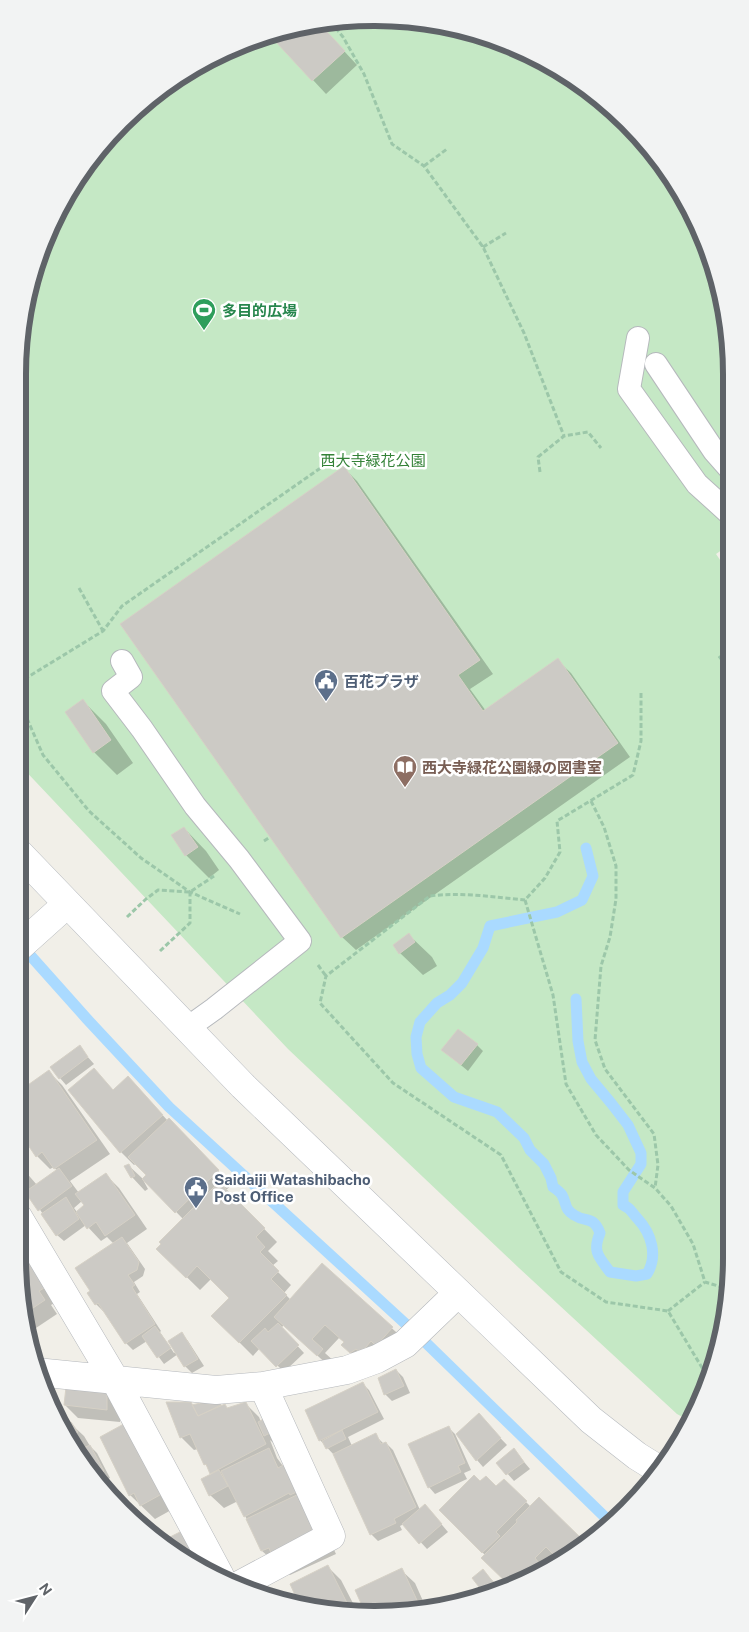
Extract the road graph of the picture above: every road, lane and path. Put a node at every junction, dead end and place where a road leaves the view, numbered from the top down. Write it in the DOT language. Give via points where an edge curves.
graph roads {
  1 [pos="336,28"];
  2 [pos="447,149"];
  3 [pos="424,166"];
  4 [pos="506,233"];
  5 [pos="484,247"];
  6 [pos="638,338"];
  7 [pos="656,364"];
  8 [pos="564,436"];
  9 [pos="601,448"];
  10 [pos="723,461"];
  11 [pos="349,463"];
  12 [pos="540,472"];
  13 [pos="723,508"];
  14 [pos="79,588"];
  15 [pos="103,631"];
  16 [pos="719,656"];
  17 [pos="122,661"];
  18 [pos="723,661"];
  19 [pos="26,677"];
  20 [pos="641,693"];
  21 [pos="26,716"];
  22 [pos="591,801"];
  23 [pos="26,860"];
  24 [pos="190,892"];
  25 [pos="525,900"];
  26 [pos="67,904"];
  27 [pos="248,918"];
  28 [pos="125,919"];
  29 [pos="26,941"];
  30 [pos="300,941"];
  31 [pos="158,953"];
  32 [pos="326,976"];
  33 [pos="186,1029"];
  34 [pos="655,1188"];
  35 [pos="26,1230"];
  36 [pos="705,1282"];
  37 [pos="721,1286"];
  38 [pos="458,1293"];
  39 [pos="668,1311"];
  40 [pos="704,1370"];
  41 [pos="46,1373"];
  42 [pos="115,1380"];
  43 [pos="263,1386"];
  44 [pos="654,1466"];
  45 [pos="215,1567"];
  46 [pos="247,1581"];
  1 -- 3 [label="path" via="364,74 392,144"];
  2 -- 3 [label="path"];
  3 -- 5 [label="path"];
  4 -- 5 [label="path"];
  5 -- 8 [label="path" via="524,333"];
  6 -- 13 [label="lane" via="629,389 697,484"];
  7 -- 10 [label="lane"];
  8 -- 9 [label="path" via="588,432"];
  8 -- 12 [label="path" via="538,456"];
  11 -- 15 [label="path" via="335,458 122,606"];
  14 -- 15 [label="path"];
  15 -- 17 [label="path"];
  15 -- 19 [label="path"];
  16 -- 18 [label="path"];
  17 -- 30 [label="lane" via="131,677 113,691 195,806"];
  20 -- 22 [label="path" via="641,741 633,775"];
  21 -- 24 [label="path" via="43,755 89,811 141,858"];
  22 -- 25 [label="path" via="558,821 560,852 545,878"];
  22 -- 34 [label="path" via="604,827 616,866 616,899 601,966 594,1040 605,1069 654,1134 658,1165"];
  23 -- 26 [label="street"];
  24 -- 27 [label="path"];
  24 -- 28 [label="path" via="158,890"];
  24 -- 31 [label="path" via="190,923"];
  25 -- 32 [label="path" via="430,896"];
  25 -- 34 [label="path" via="553,995 566,1084 596,1135 630,1170"];
  26 -- 29 [label="street"];
  26 -- 33 [label="street"];
  30 -- 32 [label="path"];
  30 -- 33 [label="lane"];
  32 -- 39 [label="path" via="320,1003 393,1083 501,1155 561,1272 606,1302"];
  33 -- 38 [label="street"];
  34 -- 36 [label="path" via="671,1206 693,1244"];
  35 -- 42 [label="street"];
  36 -- 37 [label="path"];
  36 -- 39 [label="path"];
  38 -- 43 [label="street" via="406,1344 377,1359 347,1370"];
  38 -- 44 [label="street" via="591,1420"];
  39 -- 40 [label="path"];
  41 -- 42 [label="street"];
  42 -- 43 [label="street" via="216,1390"];
  42 -- 45 [label="street"];
  43 -- 46 [label="street" via="331,1536"];
}
